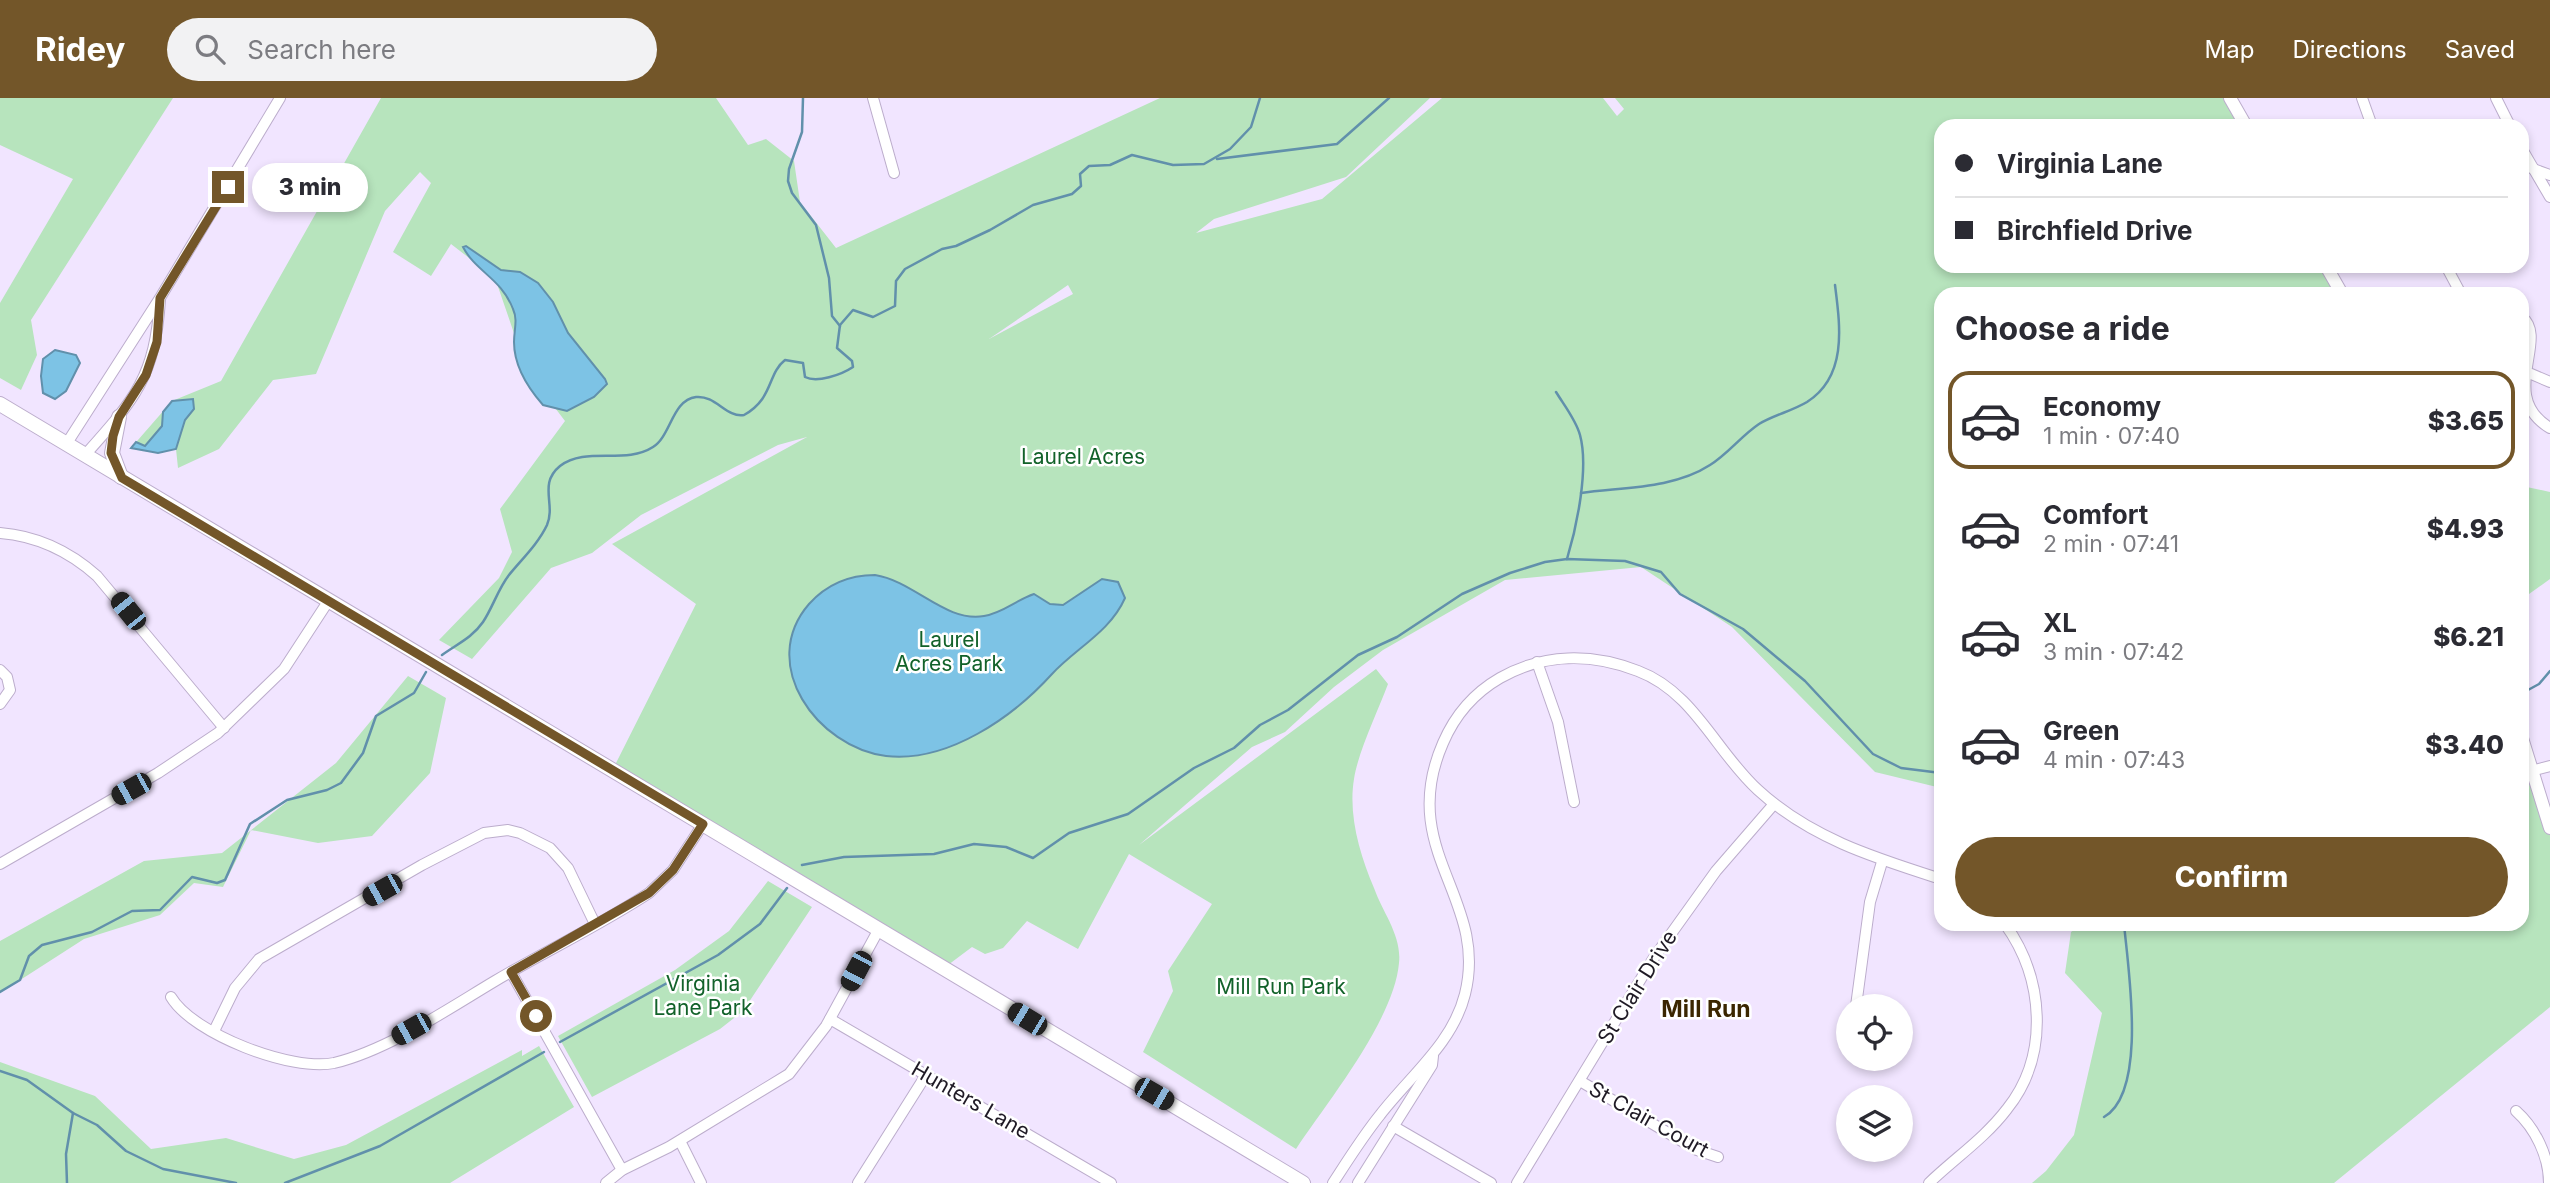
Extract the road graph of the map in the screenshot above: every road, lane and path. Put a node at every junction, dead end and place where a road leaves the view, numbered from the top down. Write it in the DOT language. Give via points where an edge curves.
graph roads {
  1 [pos="280,98"];
  2 [pos="873,98"];
  3 [pos="2230,98"];
  4 [pos="2362,98"];
  5 [pos="2496,98"];
  6 [pos="2242,119"];
  7 [pos="2370,119"];
  8 [pos="2506,119"];
  9 [pos="2529,162"];
  10 [pos="2533,169"];
  11 [pos="894,173"];
  12 [pos="2550,175"];
  13 [pos="2550,197"];
  14 [pos="160,298"];
  15 [pos="2529,320"];
  16 [pos="2544,332"];
  17 [pos="2545,376"];
  18 [pos="0,404"];
  19 [pos="119,417"];
  20 [pos="2550,428"];
  21 [pos="67,443"];
  22 [pos="85,455"];
  23 [pos="122,478"];
  24 [pos="0,534"];
  25 [pos="329,600"];
  26 [pos="1537,662"];
  27 [pos="0,670"];
  28 [pos="0,704"];
  29 [pos="224,729"];
  30 [pos="2529,761"];
  31 [pos="2550,766"];
  32 [pos="2532,771"];
  33 [pos="1574,802"];
  34 [pos="1774,804"];
  35 [pos="703,824"];
  36 [pos="2550,828"];
  37 [pos="1882,862"];
  38 [pos="0,864"];
  39 [pos="1934,877"];
  40 [pos="595,924"];
  41 [pos="879,929"];
  42 [pos="2010,931"];
  43 [pos="511,972"];
  44 [pos="1858,994"];
  45 [pos="171,997"];
  46 [pos="830,1018"];
  47 [pos="214,1031"];
  48 [pos="1434,1053"];
  49 [pos="926,1074"];
  50 [pos="1580,1082"];
  51 [pos="2516,1111"];
  52 [pos="1393,1126"];
  53 [pos="680,1141"];
  54 [pos="1718,1157"];
  55 [pos="622,1170"];
  56 [pos="606,1183"];
  57 [pos="701,1183"];
  58 [pos="858,1183"];
  59 [pos="1111,1183"];
  60 [pos="1303,1183"];
  61 [pos="1333,1183"];
  62 [pos="1358,1183"];
  63 [pos="1491,1183"];
  64 [pos="1517,1183"];
  65 [pos="1929,1183"];
  66 [pos="2549,1183"];
  1 -- 14 [label="street"];
  2 -- 11 [label="street"];
  3 -- 6 [label="street"];
  4 -- 7 [label="street"];
  5 -- 8 [label="street"];
  9 -- 10 [label="street"];
  10 -- 12 [label="street"];
  10 -- 13 [label="street"];
  14 -- 19 [label="street" via="157,342 146,375"];
  14 -- 21 [label="street"];
  15 -- 16 [label="street"];
  17 -- 20 [label="street" via="2532,391 2532,407 2541,423"];
  18 -- 21 [label="main road"];
  19 -- 22 [label="street"];
  19 -- 23 [label="main road" via="111,453"];
  21 -- 22 [label="main road"];
  22 -- 23 [label="main road"];
  23 -- 25 [label="main road"];
  24 -- 29 [label="street" via="47,543 97,576"];
  25 -- 29 [label="street" via="284,669"];
  25 -- 35 [label="main road"];
  26 -- 33 [label="street" via="1558,722"];
  26 -- 34 [label="street" via="1595,659 1663,682 1686,702 1737,768"];
  26 -- 48 [label="street" via="1494,682 1463,708 1434,767 1428,800 1431,833 1464,920 1470,963 1457,1020"];
  27 -- 28 [label="street" via="10,690"];
  29 -- 38 [label="street"];
  30 -- 32 [label="street"];
  31 -- 32 [label="street"];
  32 -- 36 [label="street"];
  34 -- 37 [label="street"];
  34 -- 50 [label="street, St Clair Drive" via="1685,912"];
  35 -- 40 [label="street" via="666,878"];
  35 -- 41 [label="main road"];
  37 -- 39 [label="street"];
  37 -- 44 [label="street" via="1870,902"];
  40 -- 43 [label="street"];
  40 -- 47 [label="street" via="568,868 550,848 508,830 484,833 259,959 235,988"];
  41 -- 46 [label="street"];
  41 -- 60 [label="main road"];
  42 -- 65 [label="street" via="2035,989 2038,1028 2031,1063 2007,1109"];
  43 -- 47 [label="street" via="383,1044 330,1064 278,1059"];
  43 -- 55 [label="street"];
  45 -- 47 [label="street" via="181,1011"];
  46 -- 49 [label="street, Hunters Lane"];
  46 -- 53 [label="street" via="789,1074"];
  48 -- 52 [label="street" via="1432,1065"];
  48 -- 61 [label="street" via="1378,1116"];
  49 -- 58 [label="street"];
  49 -- 59 [label="street, Hunters Lane"];
  50 -- 54 [label="street, St Clair Court" via="1697,1150"];
  50 -- 64 [label="street, St Clair Drive"];
  51 -- 66 [label="street" via="2540,1146"];
  52 -- 62 [label="street"];
  52 -- 63 [label="street"];
  53 -- 55 [label="street"];
  53 -- 57 [label="street"];
  55 -- 56 [label="street"];
}
